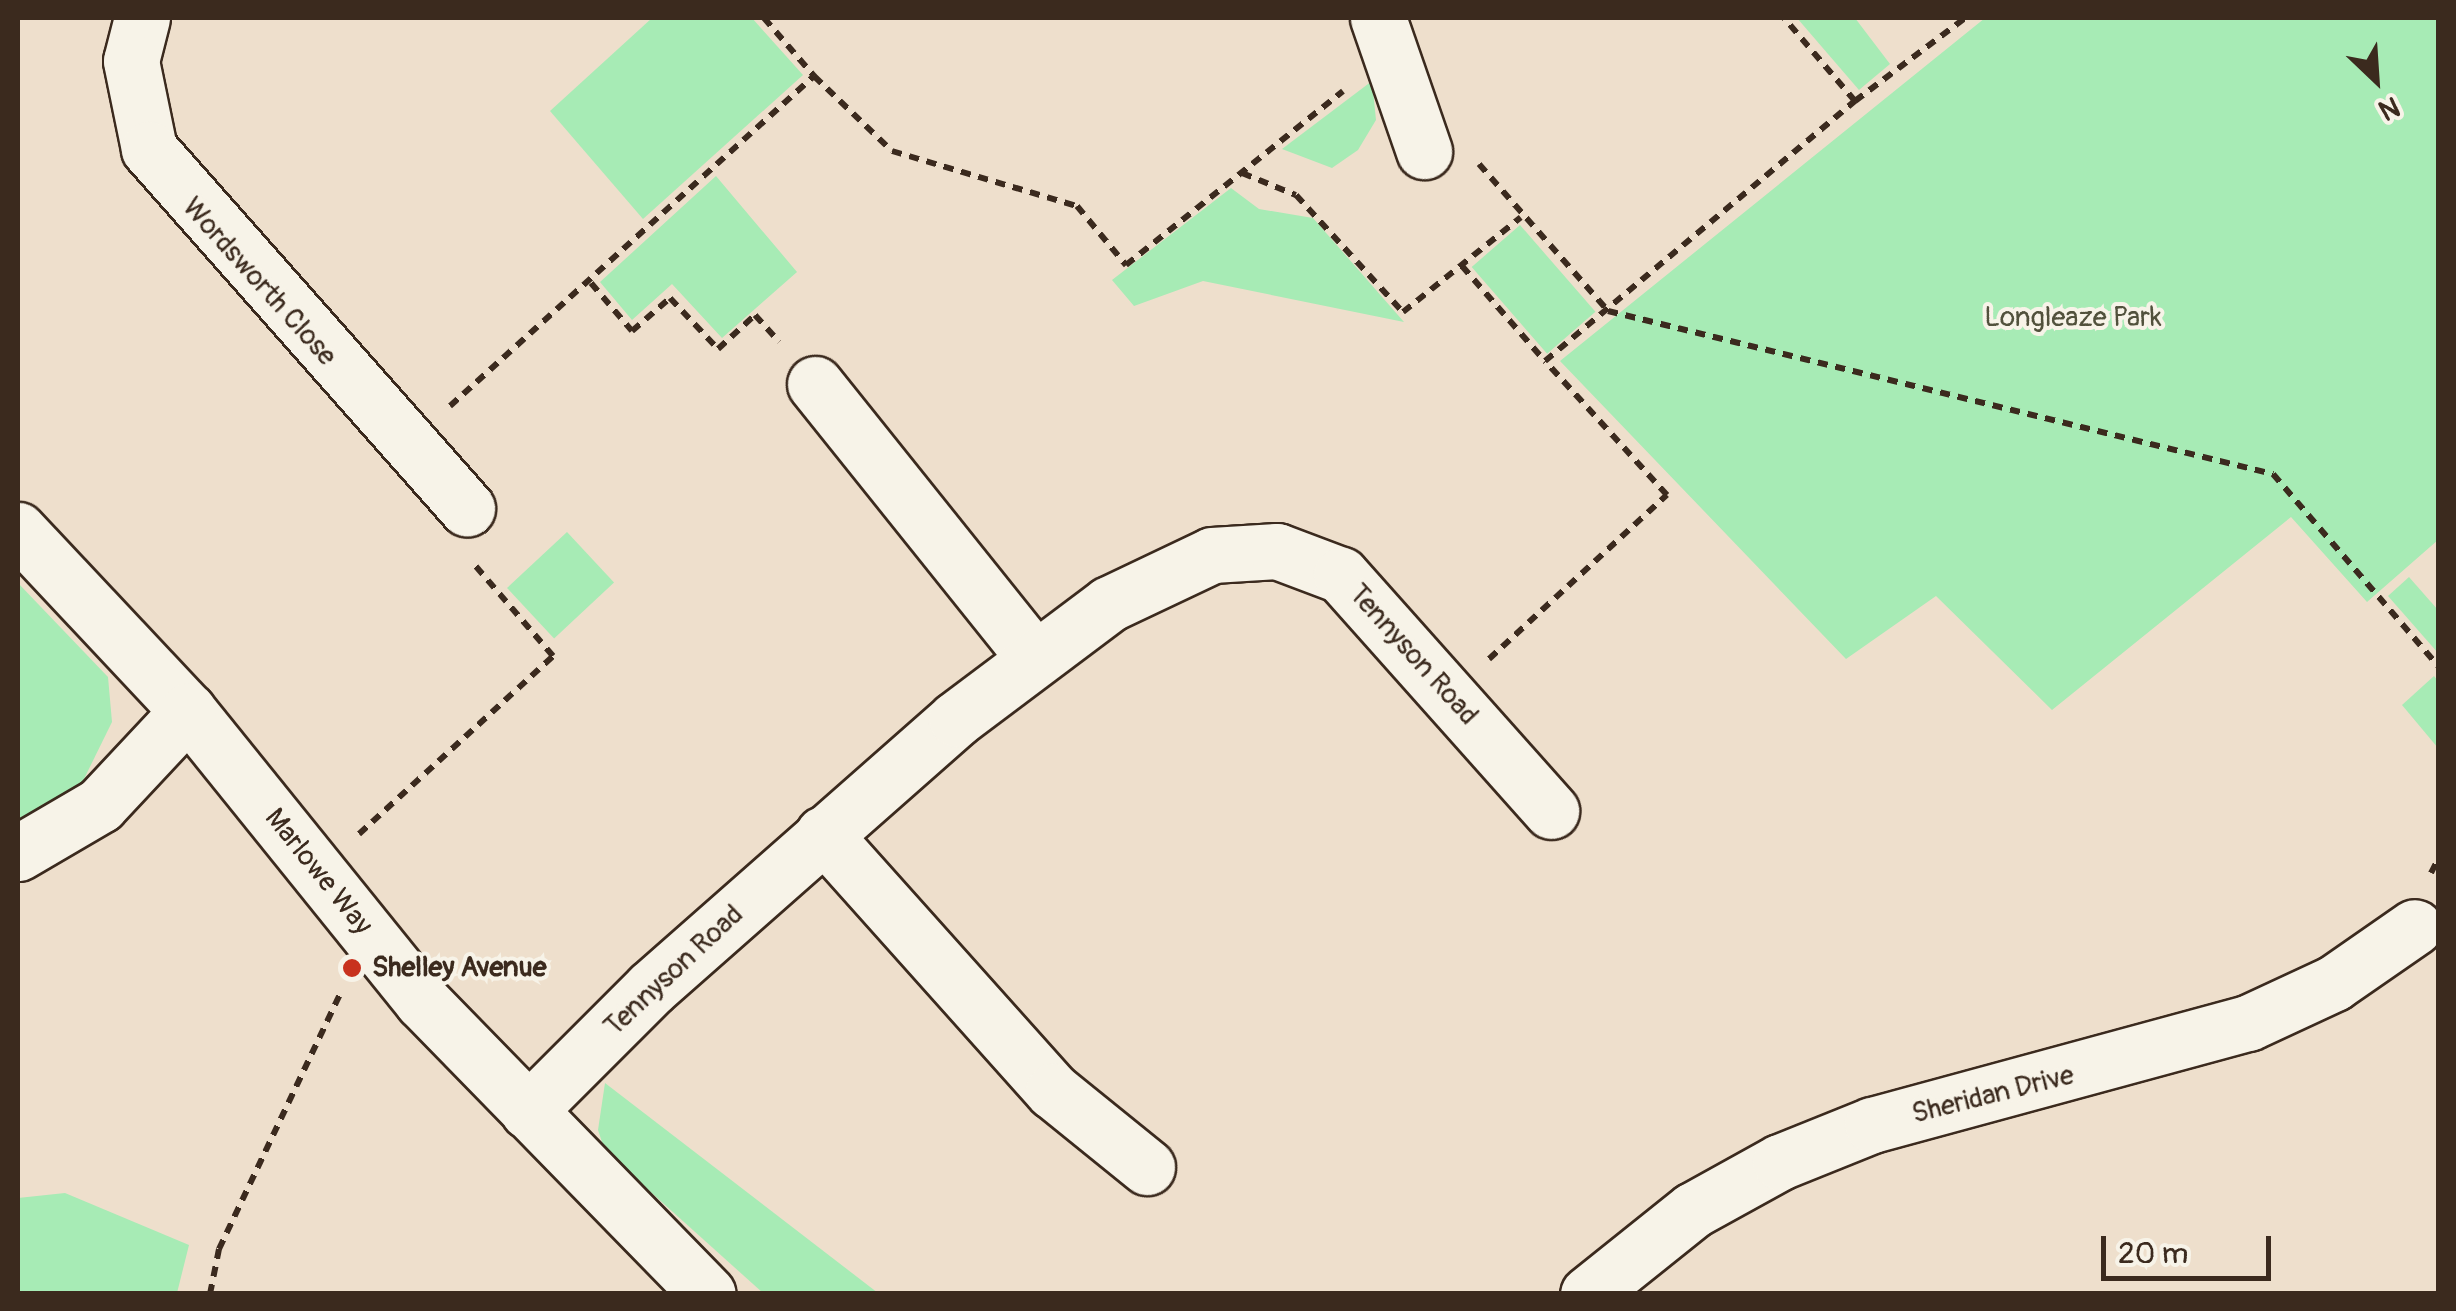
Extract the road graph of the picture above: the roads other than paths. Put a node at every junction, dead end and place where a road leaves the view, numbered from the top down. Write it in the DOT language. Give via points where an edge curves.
graph roads {
  1 [pos="142,18"];
  2 [pos="1386,34"];
  3 [pos="1424,151"];
  4 [pos="815,384"];
  5 [pos="467,509"];
  6 [pos="18,530"];
  7 [pos="1034,657"];
  8 [pos="188,710"];
  9 [pos="1551,812"];
  10 [pos="823,834"];
  11 [pos="18,853"];
  12 [pos="2415,926"];
  13 [pos="528,1111"];
  14 [pos="1146,1167"];
  15 [pos="708,1294"];
  16 [pos="1588,1294"];
  1 -- 5 [label="street, Wordsworth Close" via="131,61 150,150"];
  2 -- 3 [label="street"];
  4 -- 7 [label="street"];
  6 -- 8 [label="street, Marlowe Way"];
  7 -- 9 [label="street, Tennyson Road" via="1170,570 1241,548 1341,575"];
  7 -- 10 [label="street, Tennyson Road"];
  8 -- 11 [label="street" via="100,805"];
  8 -- 13 [label="street, Marlowe Way" via="368,934"];
  10 -- 13 [label="street, Tennyson Road"];
  10 -- 14 [label="street" via="1054,1091"];
  12 -- 16 [label="street, Sheridan Drive" via="2334,983 2248,1023 1872,1125 1780,1162 1692,1210"];
  13 -- 15 [label="street, Marlowe Way"];
}
